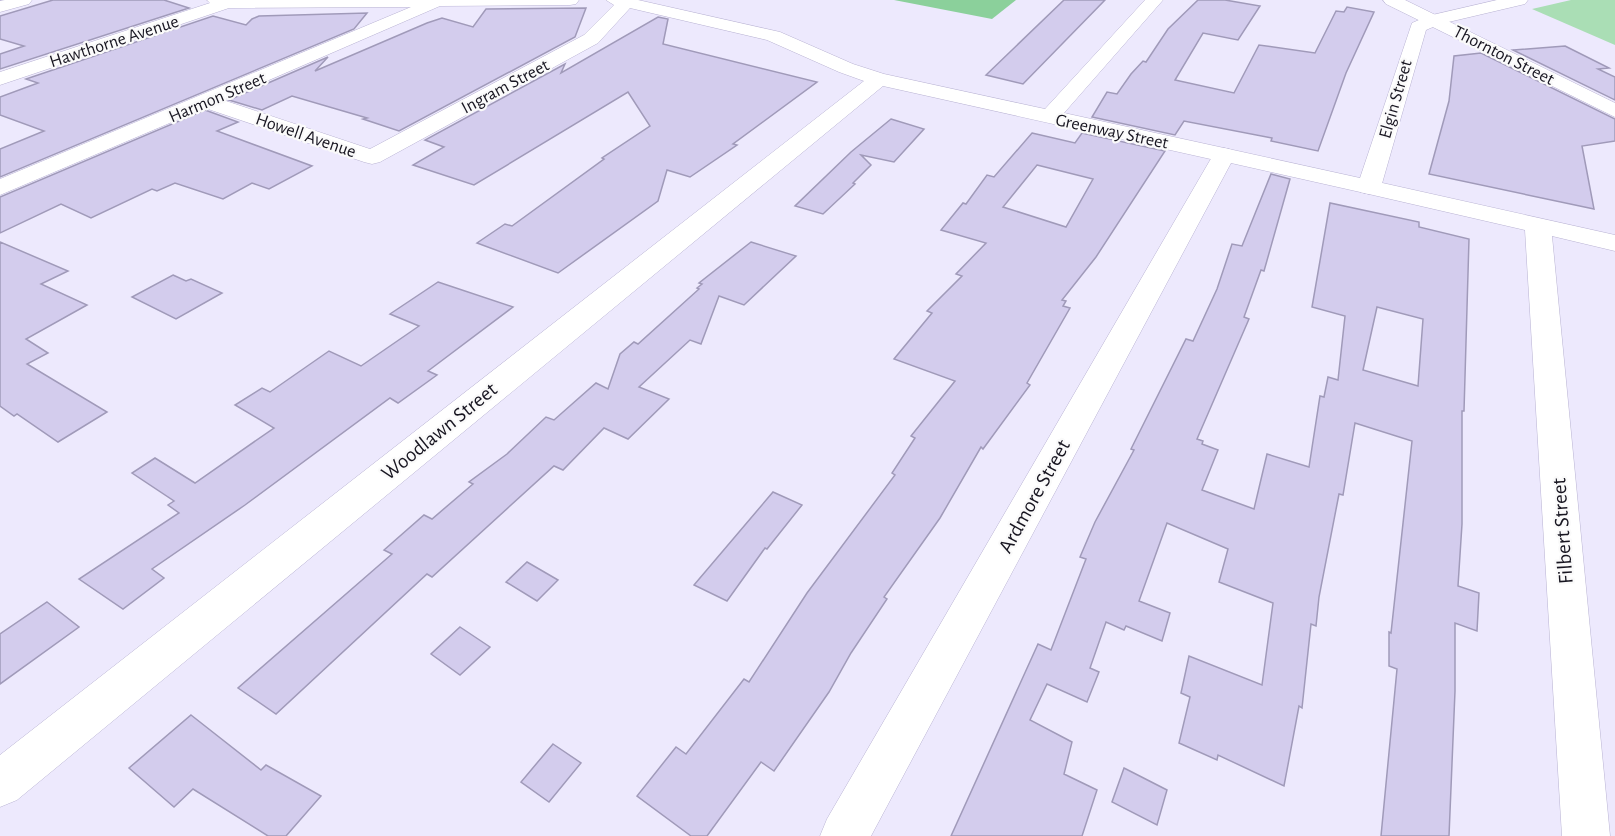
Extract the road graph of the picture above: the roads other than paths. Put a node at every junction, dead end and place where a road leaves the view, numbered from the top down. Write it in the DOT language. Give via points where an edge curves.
graph roads {
  1 [pos="23,0"];
  2 [pos="570,0"];
  3 [pos="1155,0"];
  4 [pos="1392,0"];
  5 [pos="1519,0"];
  6 [pos="222,1"];
  7 [pos="623,1"];
  8 [pos="434,3"];
  9 [pos="0,7"];
  10 [pos="1434,20"];
  11 [pos="0,79"];
  12 [pos="879,79"];
  13 [pos="207,102"];
  14 [pos="1615,111"];
  15 [pos="1049,117"];
  16 [pos="1224,155"];
  17 [pos="372,157"];
  18 [pos="1369,187"];
  19 [pos="0,188"];
  20 [pos="1538,226"];
  21 [pos="1615,243"];
  22 [pos="0,784"];
  23 [pos="844,836"];
  24 [pos="1586,836"];
  1 -- 9 [label="street"];
  2 -- 8 [label="street"];
  3 -- 15 [label="street"];
  4 -- 10 [label="street, Thornton Street"];
  5 -- 10 [label="street"];
  6 -- 8 [label="street"];
  6 -- 11 [label="street, Hawthorne Avenue"];
  7 -- 12 [label="street, Greenway Street" via="773,36"];
  7 -- 17 [label="street, Ingram Street" via="591,39"];
  8 -- 13 [label="street, Harmon Street"];
  10 -- 14 [label="street, Thornton Street"];
  10 -- 18 [label="street, Elgin Street" via="1415,32"];
  12 -- 15 [label="street, Greenway Street"];
  12 -- 22 [label="street, Woodlawn Street"];
  13 -- 17 [label="street, Howell Avenue"];
  13 -- 19 [label="street, Harmon Street"];
  15 -- 16 [label="street, Greenway Street"];
  16 -- 18 [label="street, Greenway Street"];
  16 -- 23 [label="street, Ardmore Street"];
  18 -- 20 [label="street, Greenway Street"];
  20 -- 21 [label="street, Greenway Street"];
  20 -- 24 [label="street, Filbert Street"];
}
